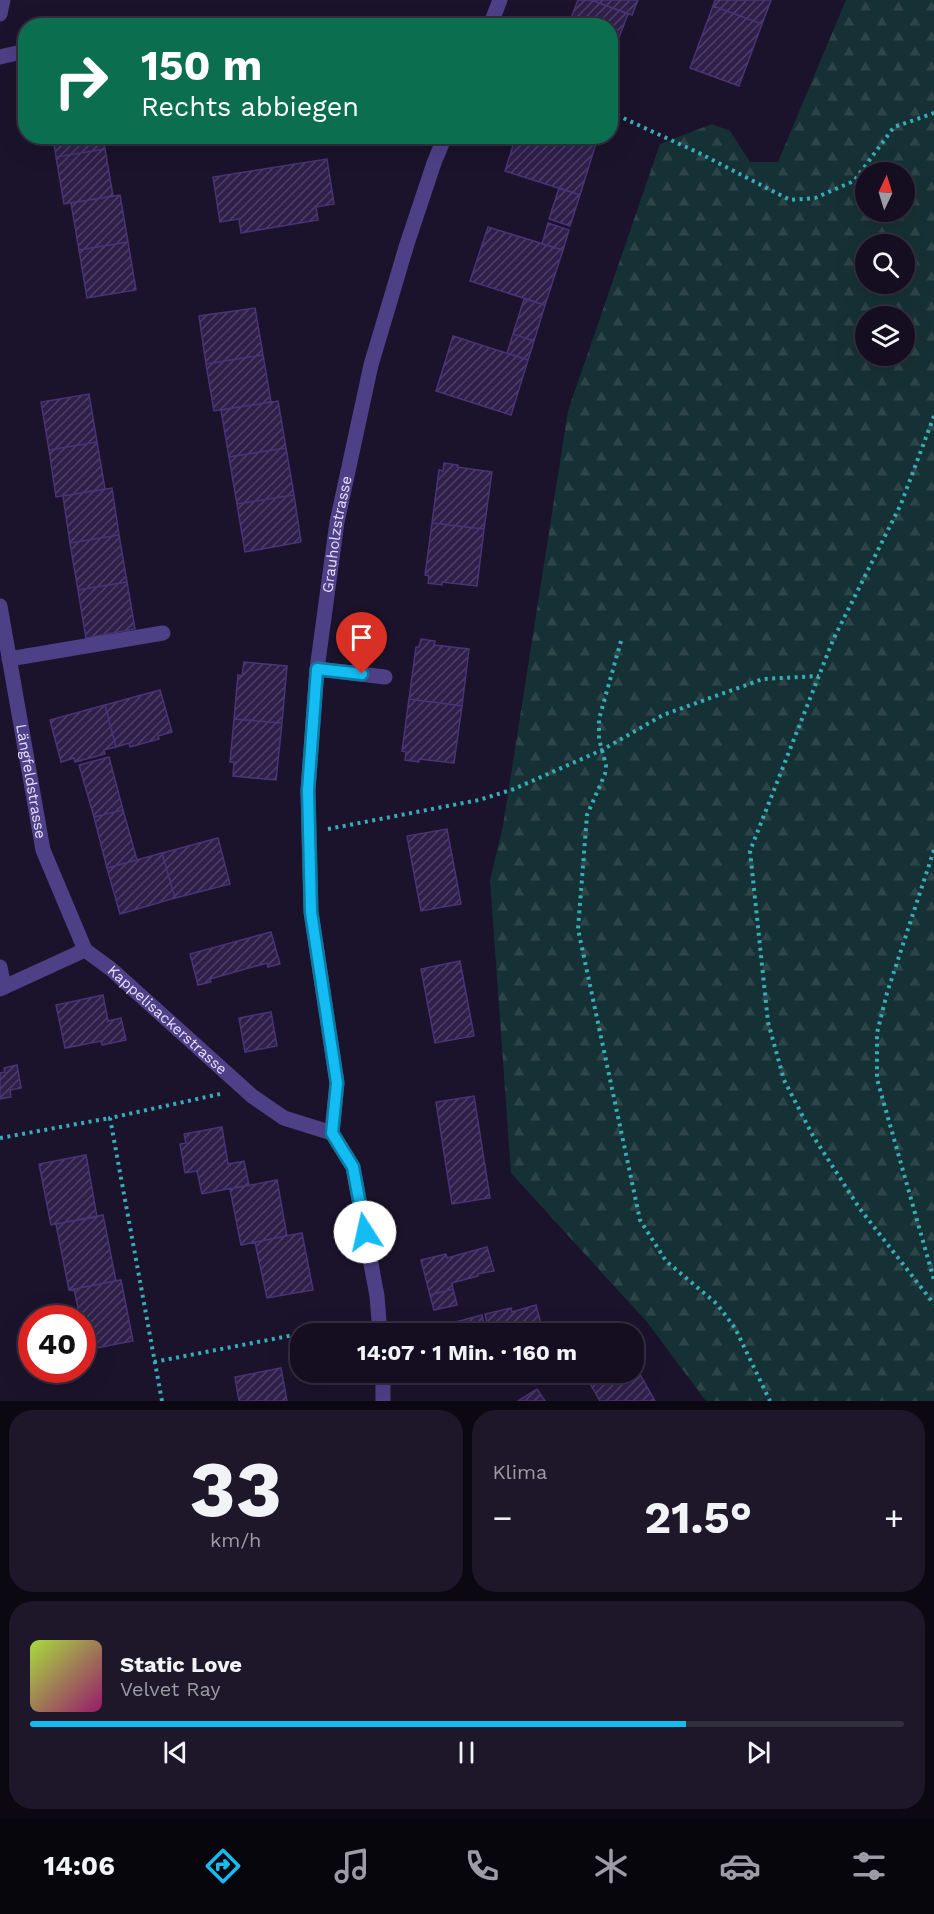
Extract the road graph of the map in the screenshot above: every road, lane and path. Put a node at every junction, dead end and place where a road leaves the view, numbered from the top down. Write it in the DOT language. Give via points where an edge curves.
graph roads {
  1 [pos="500,0"];
  2 [pos="493,18"];
  3 [pos="18,53"];
  4 [pos="0,57"];
  5 [pos="934,113"];
  6 [pos="618,116"];
  7 [pos="442,144"];
  8 [pos="934,416"];
  9 [pos="0,606"];
  10 [pos="163,633"];
  11 [pos="621,641"];
  12 [pos="9,659"];
  13 [pos="317,669"];
  14 [pos="819,676"];
  15 [pos="385,677"];
  16 [pos="602,750"];
  17 [pos="308,832"];
  18 [pos="934,850"];
  19 [pos="85,950"];
  20 [pos="0,967"];
  21 [pos="2,988"];
  22 [pos="244,1089"];
  23 [pos="110,1118"];
  24 [pos="332,1133"];
  25 [pos="0,1138"];
  26 [pos="934,1280"];
  27 [pos="934,1304"];
  28 [pos="380,1323"];
  29 [pos="290,1336"];
  30 [pos="154,1362"];
  31 [pos="383,1383"];
  32 [pos="162,1401"];
  33 [pos="383,1401"];
  34 [pos="770,1401"];
  1 -- 2 [label="street"];
  3 -- 4 [label="street"];
  5 -- 6 [label="path" via="894,127 854,181 815,198 790,200"];
  7 -- 13 [label="street, Grauholzstrasse" via="371,364 337,522"];
  8 -- 14 [label="path" via="901,504"];
  9 -- 12 [label="street, Längfeldstrasse"];
  10 -- 12 [label="street"];
  11 -- 16 [label="path" via="599,719"];
  12 -- 19 [label="street, Längfeldstrasse" via="43,850"];
  13 -- 15 [label="street"];
  13 -- 17 [label="street, Grauholzstrasse"];
  14 -- 16 [label="path" via="763,679 663,715"];
  14 -- 27 [label="path" via="750,852 768,1022 784,1080 813,1136 860,1209"];
  16 -- 17 [label="path" via="478,800"];
  16 -- 34 [label="path" via="605,774 587,815 578,929 640,1220 666,1261 717,1304 735,1328"];
  17 -- 24 [label="street, Grauholzstrasse" via="311,912 337,1083"];
  18 -- 26 [label="path" via="877,1033 877,1079"];
  19 -- 21 [label="street"];
  19 -- 22 [label="street, Kappelisackerstrasse"];
  20 -- 21 [label="street"];
  22 -- 23 [label="path"];
  22 -- 24 [label="street, Kappelisackerstrasse" via="284,1118"];
  23 -- 25 [label="path"];
  23 -- 30 [label="path"];
  24 -- 28 [label="street" via="353,1167"];
  29 -- 30 [label="path"];
  30 -- 32 [label="path"];
  31 -- 33 [label="street"];
}
